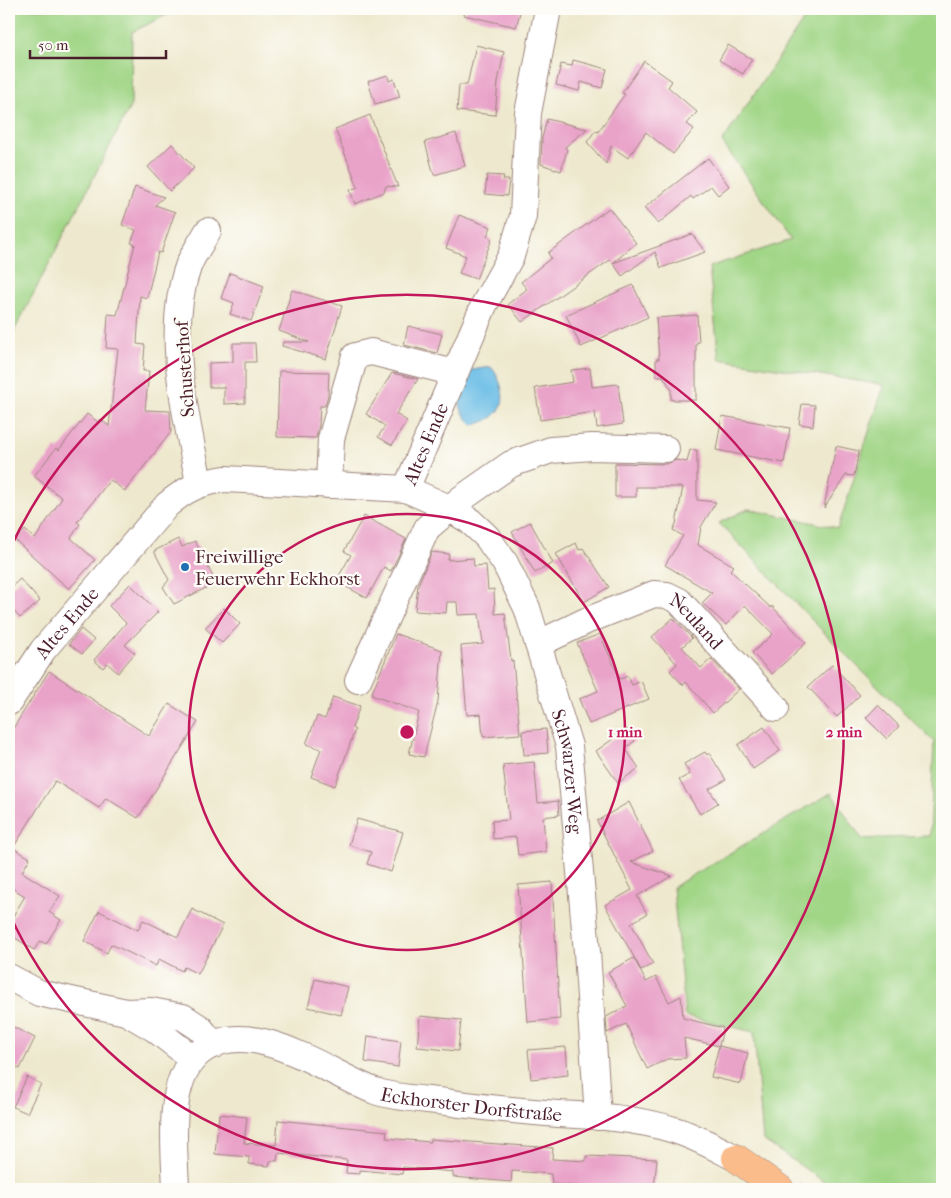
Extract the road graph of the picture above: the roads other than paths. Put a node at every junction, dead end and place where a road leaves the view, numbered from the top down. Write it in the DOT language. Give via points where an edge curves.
graph roads {
  1 [pos="548,9"];
  2 [pos="208,231"];
  3 [pos="456,373"];
  4 [pos="666,448"];
  5 [pos="199,483"];
  6 [pos="329,485"];
  7 [pos="406,489"];
  8 [pos="449,508"];
  9 [pos="538,644"];
  10 [pos="358,680"];
  11 [pos="9,702"];
  12 [pos="776,708"];
  13 [pos="9,977"];
  14 [pos="204,1052"];
  15 [pos="598,1116"];
  16 [pos="736,1158"];
  17 [pos="176,1189"];
  18 [pos="780,1189"];
  1 -- 3 [label="street, Altes Ende" via="528,114 523,216 511,256 484,305"];
  2 -- 5 [label="street, Schusterhof" via="184,281 178,329 182,393"];
  3 -- 6 [label="street" via="371,352 355,356 330,439"];
  3 -- 7 [label="street, Altes Ende"];
  4 -- 8 [label="street" via="592,446 551,450 510,464"];
  5 -- 6 [label="street, Altes Ende" via="225,479"];
  5 -- 11 [label="street, Altes Ende" via="167,505 123,554 42,650"];
  6 -- 7 [label="street, Altes Ende"];
  7 -- 8 [label="street, Schwarzer Weg"];
  8 -- 9 [label="street, Schwarzer Weg" via="487,537 505,563 527,608"];
  8 -- 10 [label="street" via="427,528"];
  9 -- 12 [label="street, Neuland" via="642,598 654,594 667,595 679,601"];
  9 -- 15 [label="street, Schwarzer Weg" via="569,746"];
  13 -- 14 [label="street" via="40,993 126,1012"];
  14 -- 15 [label="street, Eckhorster Dorfstraße" via="229,1039 246,1038 318,1064 376,1092 490,1109"];
  14 -- 17 [label="street" via="185,1070 178,1089 175,1109"];
  15 -- 16 [label="street, Eckhorster Dorfstraße" via="675,1130"];
  16 -- 18 [label="main road"];
}
